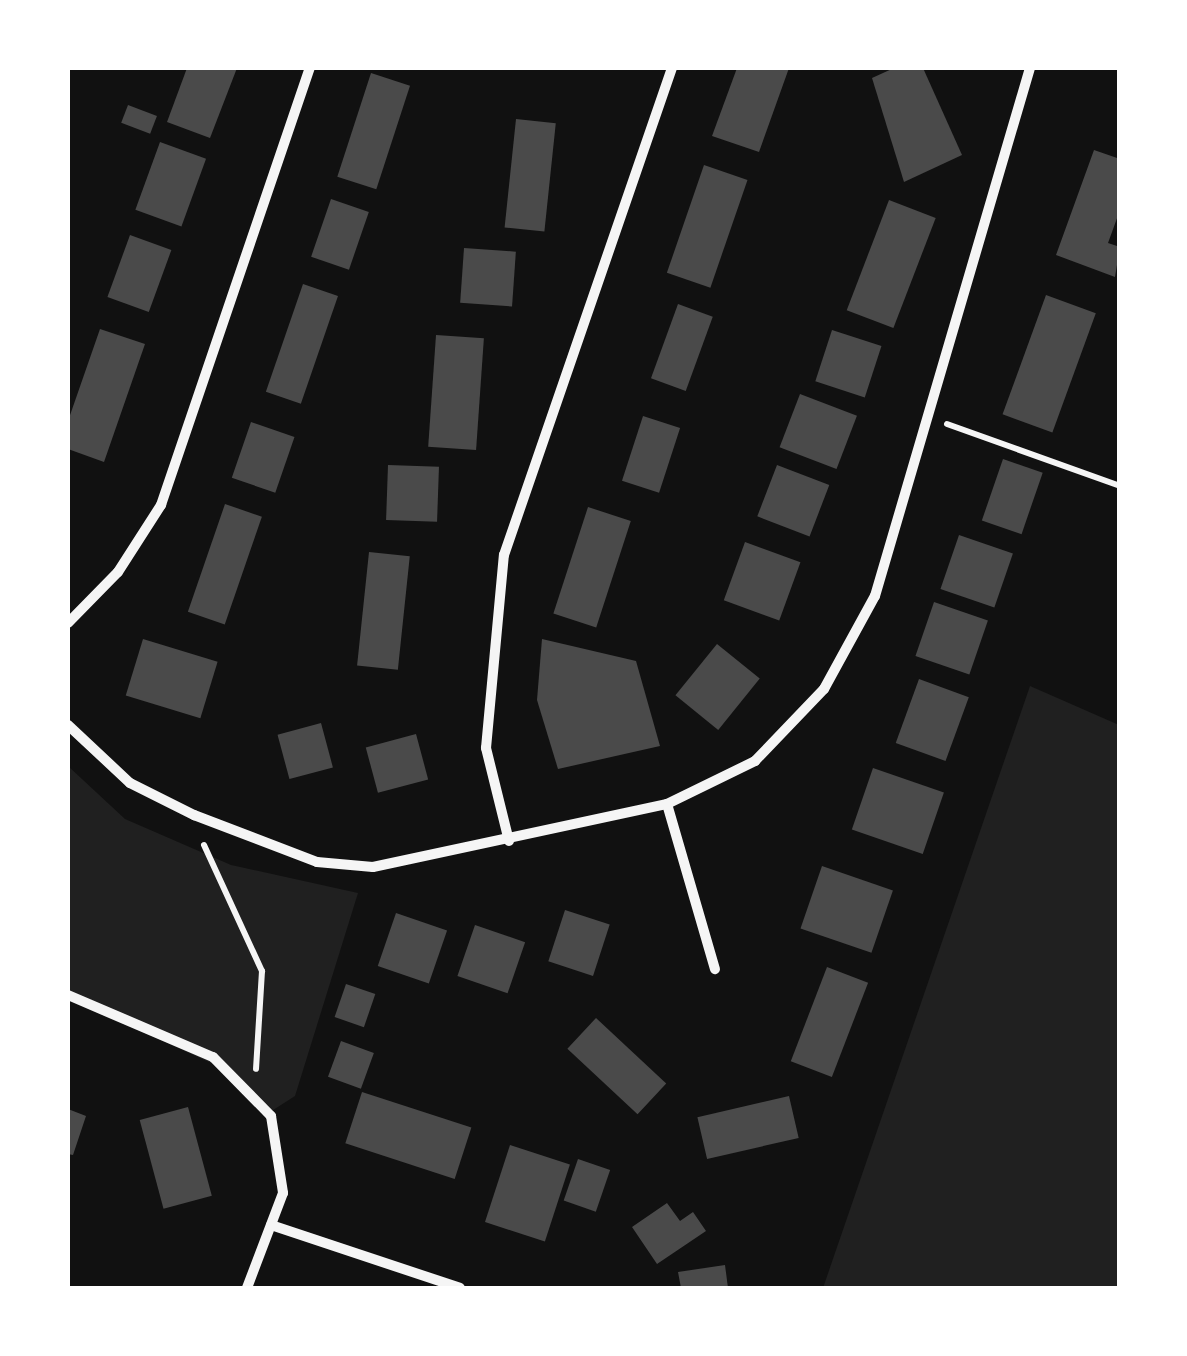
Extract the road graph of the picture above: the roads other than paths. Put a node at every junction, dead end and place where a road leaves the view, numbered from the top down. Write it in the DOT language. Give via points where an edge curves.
graph roads {
  1 [pos="310,68"];
  2 [pos="672,68"];
  3 [pos="1030,68"];
  4 [pos="68,623"];
  5 [pos="68,725"];
  6 [pos="667,804"];
  7 [pos="509,841"];
  8 [pos="715,969"];
  9 [pos="68,995"];
  10 [pos="270,1225"];
  11 [pos="247,1288"];
  12 [pos="460,1288"];
  1 -- 4 [label="street" via="161,505 118,572"];
  2 -- 7 [label="street" via="504,556 486,748"];
  3 -- 6 [label="street" via="876,596 824,689 755,761"];
  5 -- 7 [label="street" via="130,782 194,815 317,862 372,867"];
  6 -- 7 [label="street"];
  6 -- 8 [label="street"];
  9 -- 10 [label="street" via="162,1029 255,1091 284,1169"];
  10 -- 11 [label="street"];
  10 -- 12 [label="street"];
}
